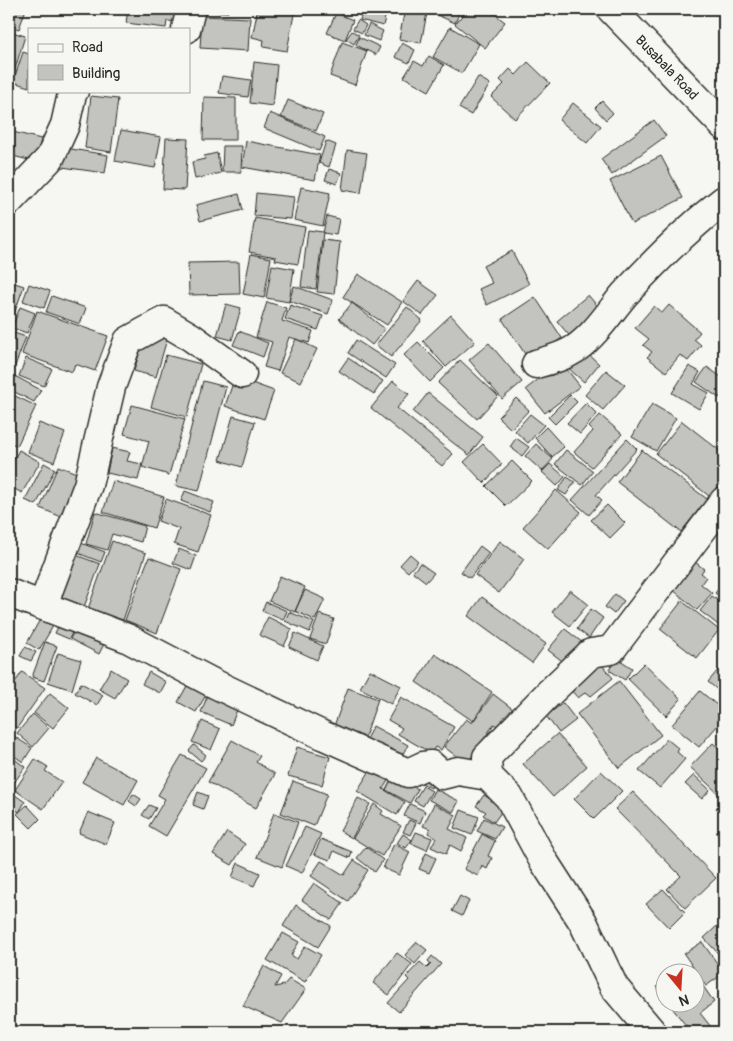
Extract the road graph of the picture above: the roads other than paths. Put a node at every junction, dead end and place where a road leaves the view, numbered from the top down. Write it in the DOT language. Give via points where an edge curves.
graph roads {
  1 [pos="191,9"];
  2 [pos="611,9"];
  3 [pos="186,28"];
  4 [pos="73,92"];
  5 [pos="724,126"];
  6 [pos="724,200"];
  7 [pos="9,201"];
  8 [pos="536,364"];
  9 [pos="242,374"];
  10 [pos="724,501"];
  11 [pos="9,593"];
  12 [pos="43,605"];
  13 [pos="488,776"];
  14 [pos="652,1032"];
  1 -- 3 [label="street"];
  2 -- 5 [label="street, Busabala Road"];
  4 -- 7 [label="street" via="65,125 50,158"];
  6 -- 8 [label="street" via="697,221 587,339 557,358"];
  9 -- 12 [label="street" via="164,321 128,341 111,387 88,485"];
  10 -- 13 [label="street" via="611,650 591,653 487,757"];
  11 -- 12 [label="street"];
  12 -- 13 [label="street" via="127,638 320,734 408,773 431,765 442,775 458,771"];
  13 -- 14 [label="street" via="509,797 543,860 583,922 614,988"];
}
